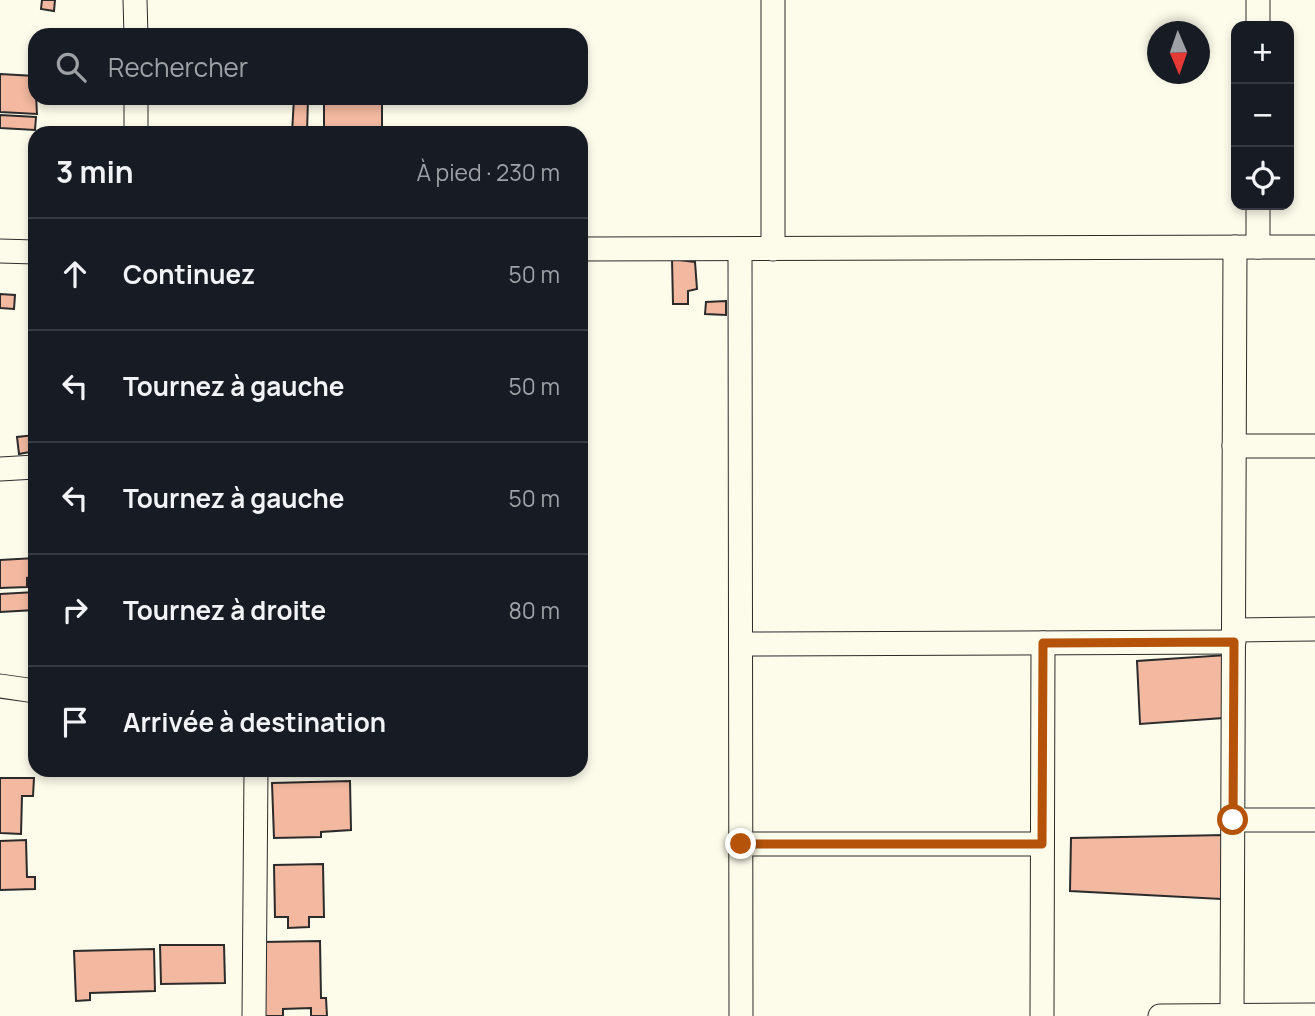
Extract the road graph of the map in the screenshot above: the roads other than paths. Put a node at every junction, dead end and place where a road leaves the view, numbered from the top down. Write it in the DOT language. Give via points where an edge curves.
graph roads {
  1 [pos="135,0"];
  2 [pos="773,0"];
  3 [pos="1258,0"];
  4 [pos="1258,21"];
  5 [pos="136,28"];
  6 [pos="136,105"];
  7 [pos="136,126"];
  8 [pos="1257,210"];
  9 [pos="1246,247"];
  10 [pos="1315,247"];
  11 [pos="588,249"];
  12 [pos="740,249"];
  13 [pos="773,249"];
  14 [pos="0,251"];
  15 [pos="28,251"];
  16 [pos="1234,446"];
  17 [pos="1315,446"];
  18 [pos="28,467"];
  19 [pos="0,469"];
  20 [pos="1315,629"];
  21 [pos="1234,636"];
  22 [pos="1043,643"];
  23 [pos="741,644"];
  24 [pos="0,686"];
  25 [pos="28,690"];
  26 [pos="257,777"];
  27 [pos="1233,820"];
  28 [pos="1315,820"];
  29 [pos="741,844"];
  30 [pos="1042,844"];
  31 [pos="1315,1015"];
  32 [pos="254,1016"];
  33 [pos="741,1016"];
  34 [pos="1042,1016"];
  35 [pos="1160,1016"];
  36 [pos="1233,1016"];
  1 -- 5 [label="street"];
  2 -- 13 [label="street"];
  3 -- 4 [label="street"];
  6 -- 7 [label="street"];
  8 -- 9 [label="street"];
  9 -- 10 [label="street"];
  9 -- 13 [label="street"];
  9 -- 16 [label="street"];
  11 -- 12 [label="street"];
  12 -- 13 [label="street"];
  12 -- 23 [label="street"];
  14 -- 15 [label="street"];
  16 -- 17 [label="street"];
  16 -- 21 [label="street"];
  18 -- 19 [label="street"];
  20 -- 21 [label="street"];
  21 -- 22 [label="street"];
  21 -- 27 [label="street"];
  22 -- 23 [label="street"];
  22 -- 30 [label="street"];
  23 -- 29 [label="street"];
  24 -- 25 [label="street"];
  26 -- 32 [label="street"];
  27 -- 28 [label="street"];
  27 -- 36 [label="street"];
  29 -- 30 [label="street"];
  29 -- 33 [label="street"];
  30 -- 34 [label="street"];
  31 -- 36 [label="street"];
  35 -- 36 [label="street"];
}
